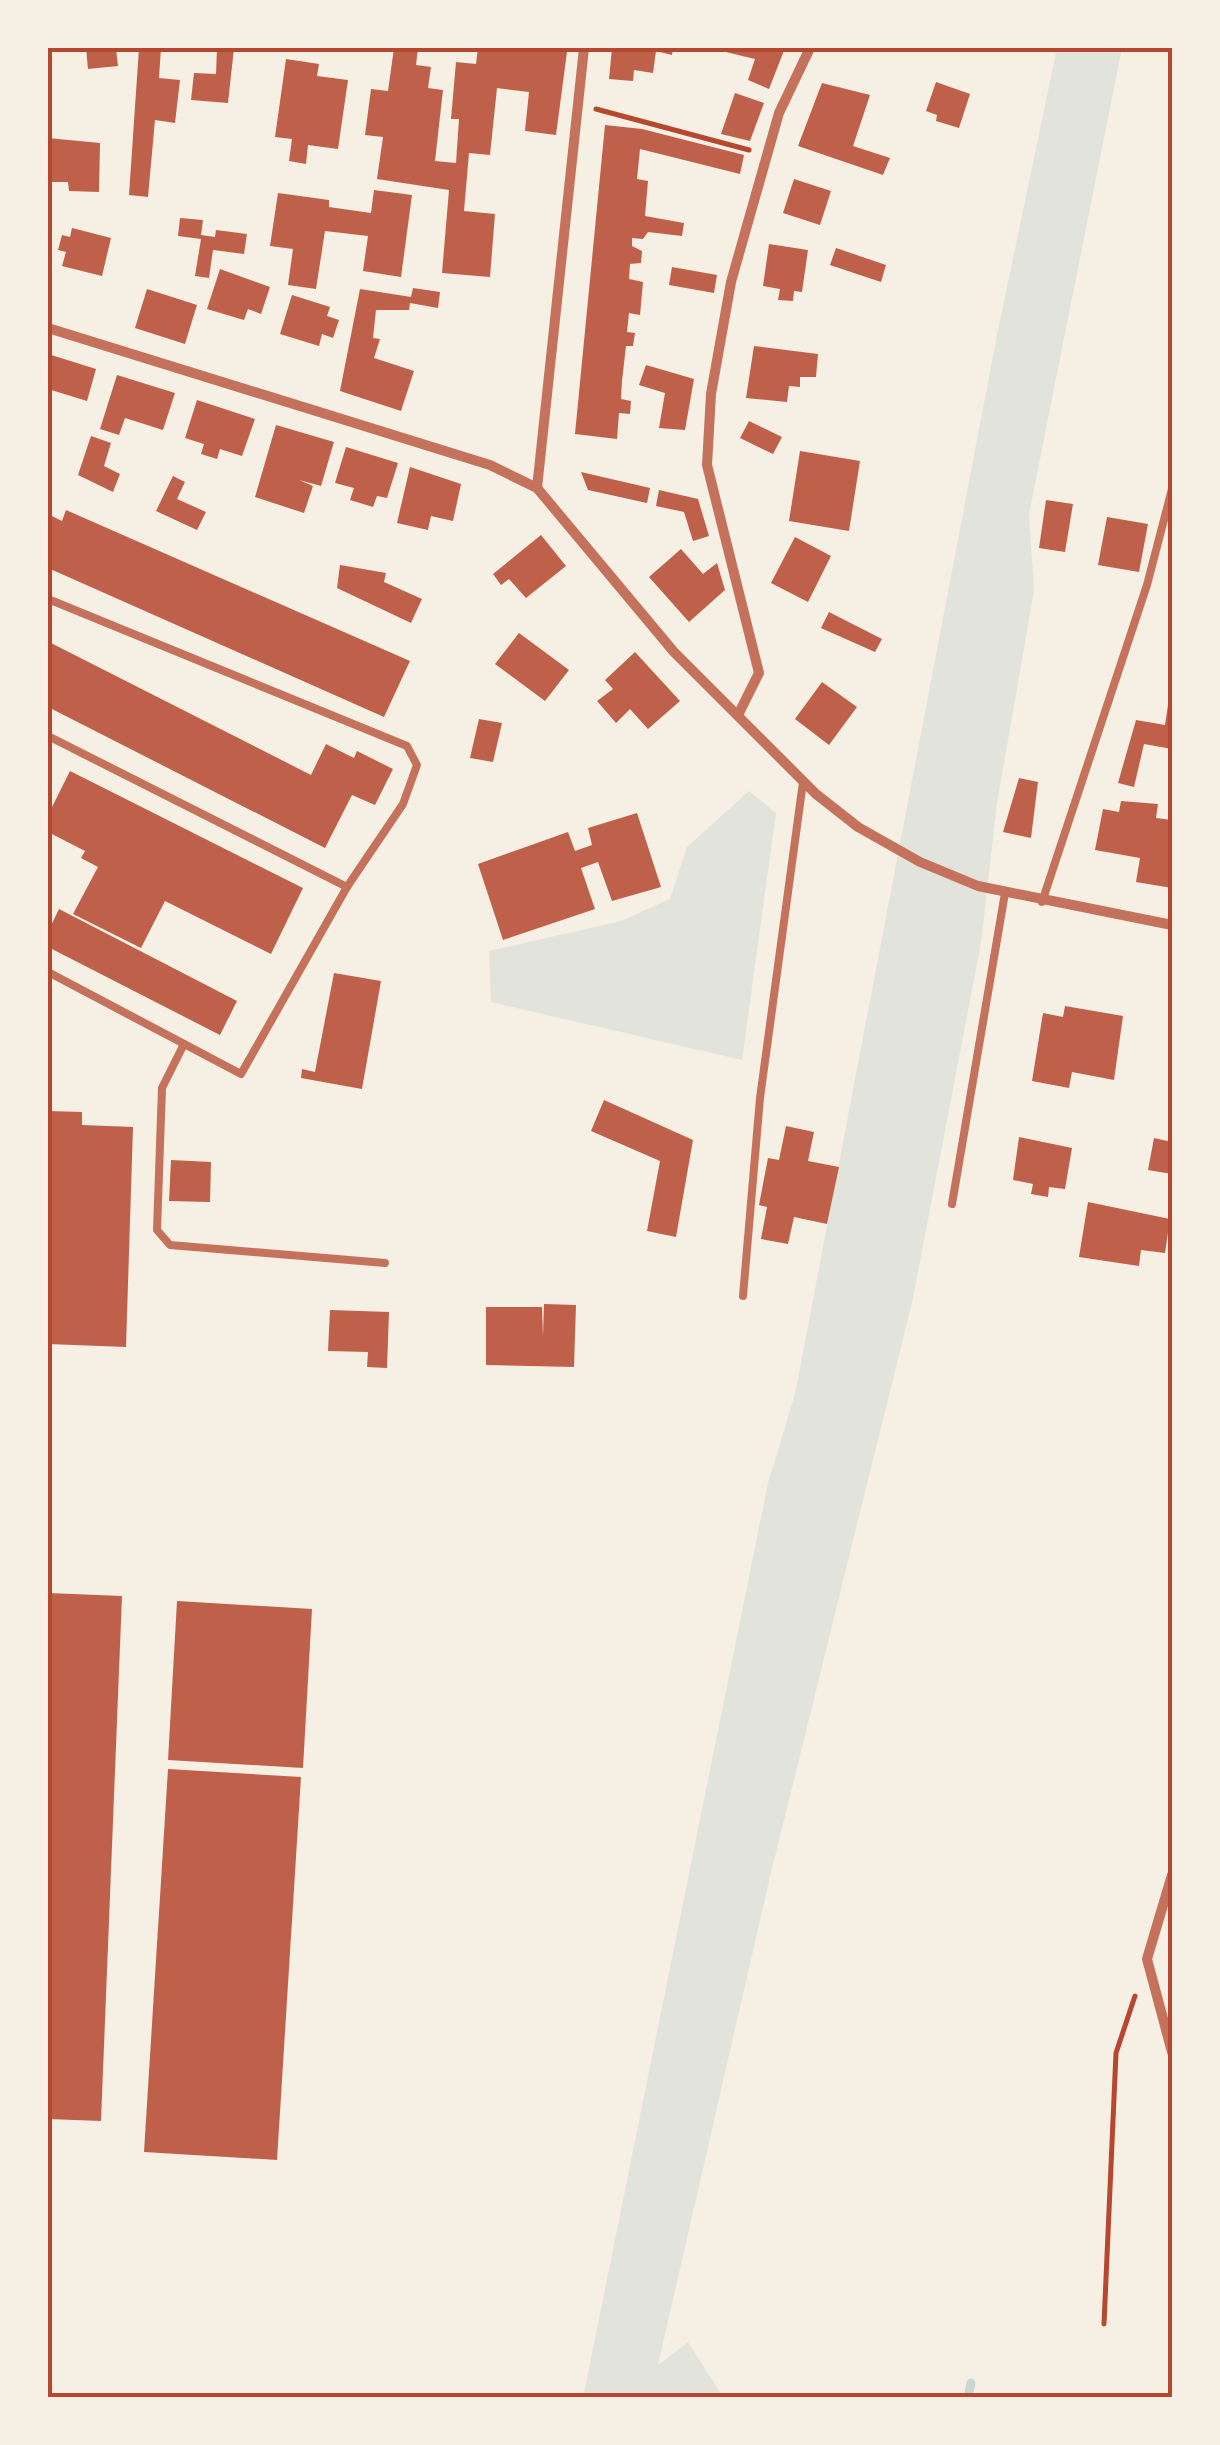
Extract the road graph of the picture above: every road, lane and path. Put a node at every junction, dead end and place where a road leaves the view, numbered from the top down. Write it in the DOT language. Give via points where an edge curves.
graph roads {
  1 [pos="584,48"];
  2 [pos="810,48"];
  3 [pos="578,104"];
  4 [pos="767,155"];
  5 [pos="48,328"];
  6 [pos="537,488"];
  7 [pos="1172,489"];
  8 [pos="48,599"];
  9 [pos="738,715"];
  10 [pos="48,736"];
  11 [pos="803,782"];
  12 [pos="346,887"];
  13 [pos="1005,893"];
  14 [pos="1042,902"];
  15 [pos="1172,925"];
  16 [pos="48,972"];
  17 [pos="184,1044"];
  18 [pos="952,1204"];
  19 [pos="386,1263"];
  20 [pos="742,1296"];
  21 [pos="1172,1875"];
  22 [pos="1147,1960"];
  23 [pos="1172,2052"];
  24 [pos="1104,2324"];
  1 -- 3 [label="street"];
  2 -- 4 [label="street"];
  3 -- 4 [label="path"];
  3 -- 6 [label="street"];
  4 -- 9 [label="street" via="731,282 706,465 759,673"];
  5 -- 6 [label="street" via="490,465"];
  6 -- 9 [label="street" via="674,652"];
  7 -- 14 [label="lane"];
  8 -- 12 [label="lane" via="407,746 417,765 403,804"];
  9 -- 11 [label="street"];
  10 -- 12 [label="lane"];
  11 -- 13 [label="street" via="858,827 920,862"];
  11 -- 20 [label="lane" via="760,1098"];
  12 -- 17 [label="lane" via="242,1074"];
  13 -- 14 [label="street"];
  13 -- 18 [label="lane"];
  14 -- 15 [label="street"];
  16 -- 17 [label="lane"];
  17 -- 19 [label="lane" via="162,1088 156,1230 170,1245"];
  21 -- 22 [label="street"];
  22 -- 23 [label="street"];
  22 -- 24 [label="path" via="1116,2053"];
}
